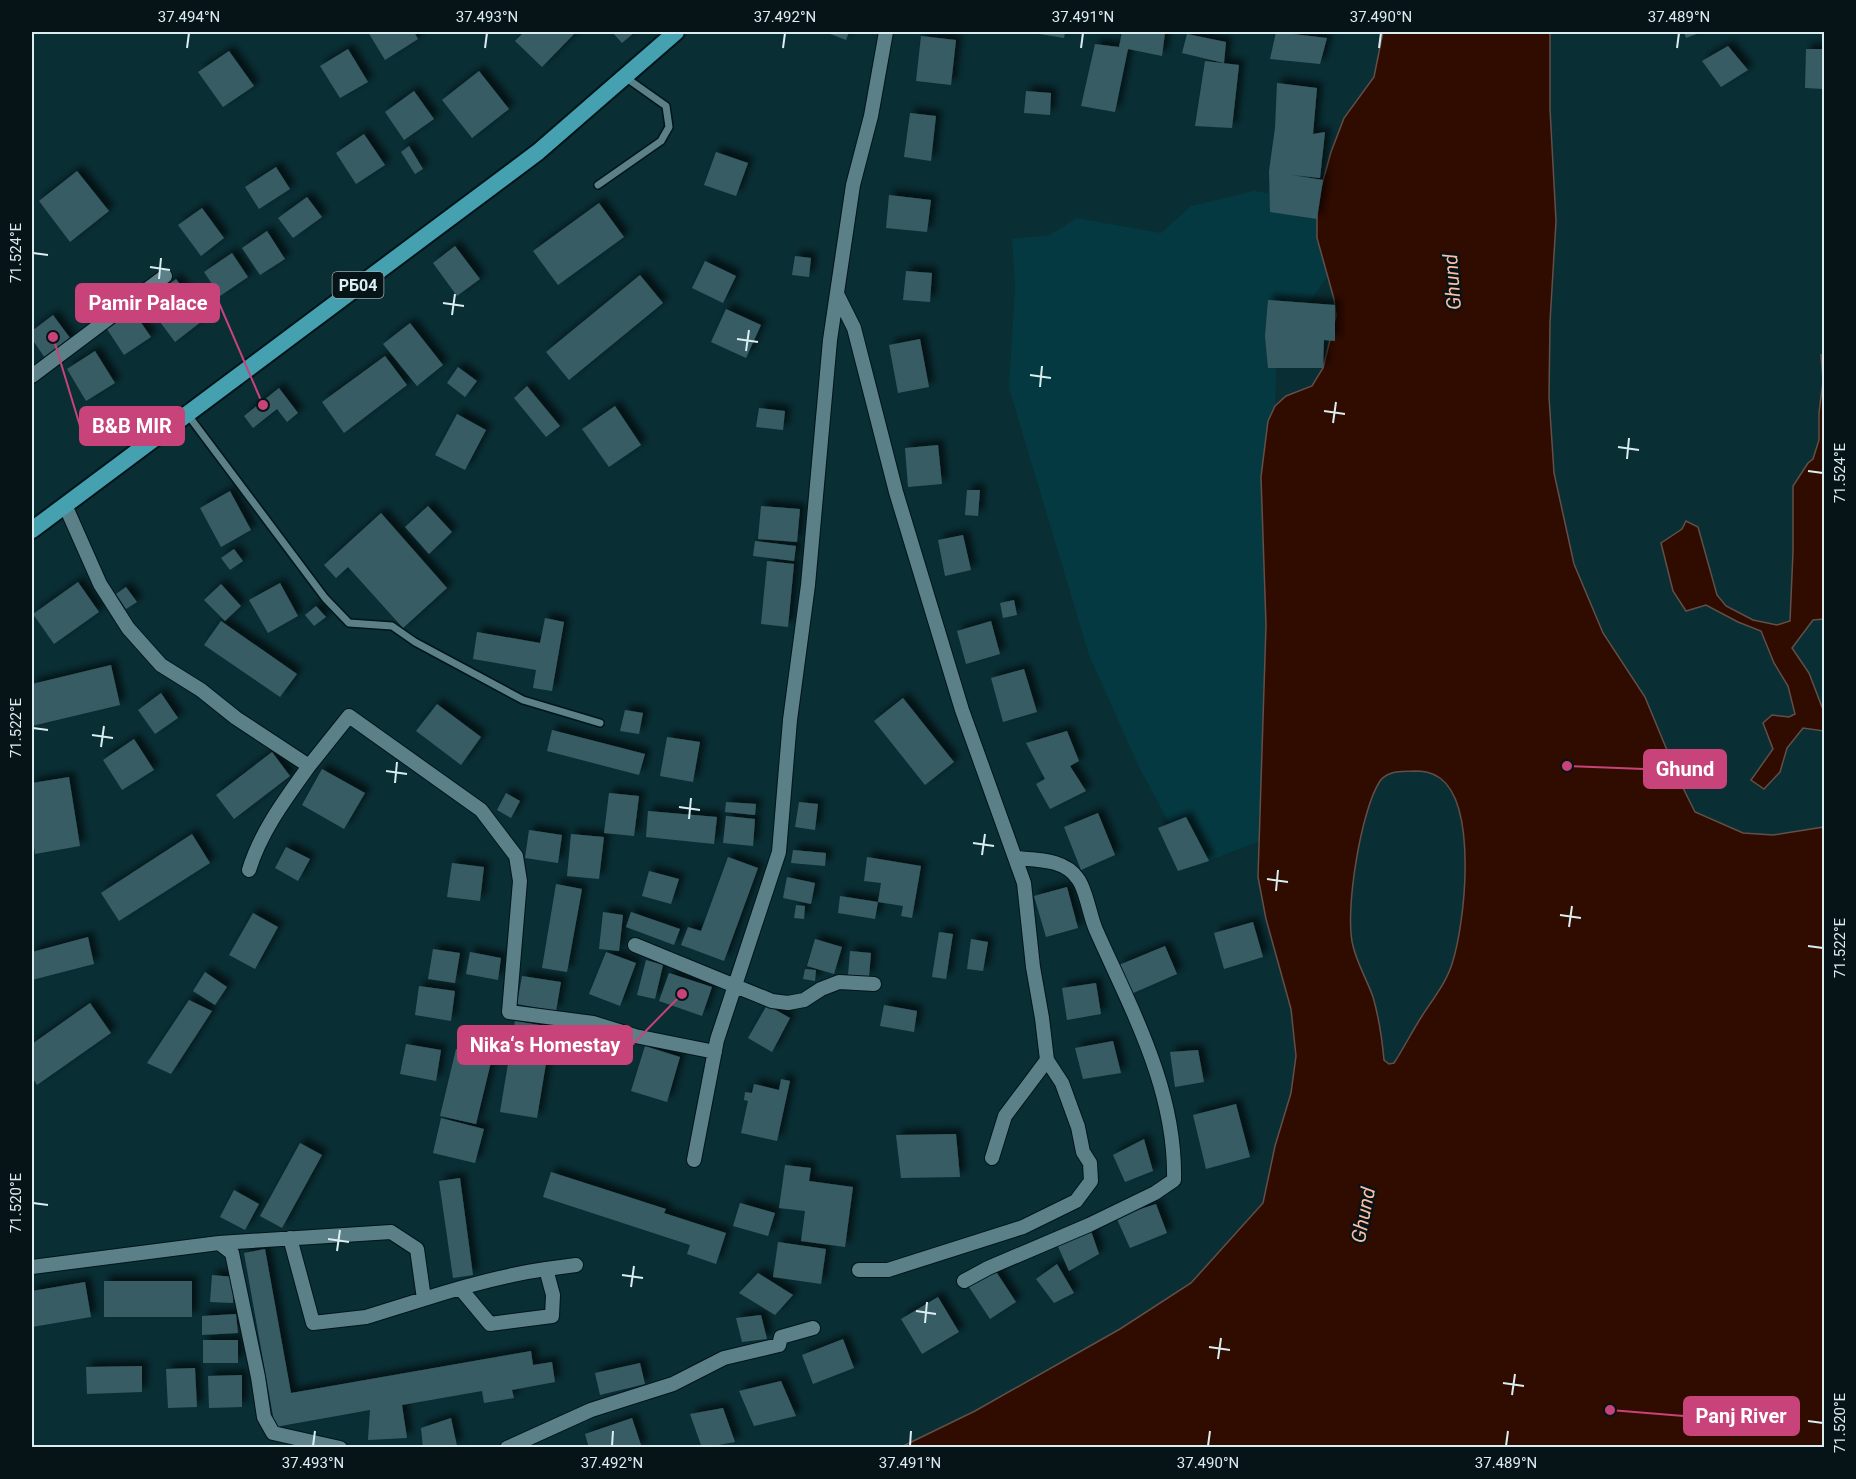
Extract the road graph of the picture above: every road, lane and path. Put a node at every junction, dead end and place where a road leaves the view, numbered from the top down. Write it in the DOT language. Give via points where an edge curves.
graph roads {
  1 [pos="676,32"];
  2 [pos="886,32"];
  3 [pos="625,76"];
  4 [pos="598,185"];
  5 [pos="165,276"];
  6 [pos="838,296"];
  7 [pos="32,376"];
  8 [pos="187,413"];
  9 [pos="65,505"];
  10 [pos="32,530"];
  11 [pos="600,723"];
  12 [pos="309,766"];
  13 [pos="1016,858"];
  14 [pos="249,870"];
  15 [pos="635,945"];
  16 [pos="874,984"];
  17 [pos="735,987"];
  18 [pos="715,1052"];
  19 [pos="1047,1060"];
  20 [pos="992,1158"];
  21 [pos="694,1160"];
  22 [pos="290,1238"];
  23 [pos="219,1243"];
  24 [pos="576,1264"];
  25 [pos="32,1268"];
  26 [pos="546,1269"];
  27 [pos="859,1270"];
  28 [pos="964,1281"];
  29 [pos="460,1288"];
  30 [pos="424,1299"];
  31 [pos="813,1328"];
  32 [pos="340,1448"];
  33 [pos="507,1448"];
  1 -- 3 [label="main road, РБ04"];
  2 -- 6 [label="street" via="871,116 853,185"];
  3 -- 4 [label="lane" via="666,106 669,127 661,141"];
  3 -- 8 [label="main road, РБ04" via="538,152"];
  5 -- 7 [label="street"];
  6 -- 13 [label="street" via="854,328 896,492 962,710"];
  6 -- 17 [label="street" via="830,339 779,852"];
  8 -- 9 [label="main road, РБ04"];
  8 -- 11 [label="lane" via="307,575 349,623 392,626 523,700"];
  9 -- 10 [label="main road, РБ04"];
  9 -- 12 [label="street" via="100,584 128,628 161,665"];
  12 -- 14 [label="street" via="276,813"];
  12 -- 18 [label="street" via="349,716 482,810 516,856 520,881 509,1012 593,1023"];
  13 -- 19 [label="street" via="1024,883"];
  13 -- 28 [label="street" via="1062,864 1079,879 1093,923 1141,1028 1161,1083 1175,1158 1174,1180 1089,1225"];
  15 -- 17 [label="street"];
  16 -- 17 [label="street" via="839,982 804,1000 788,1003"];
  17 -- 18 [label="street"];
  18 -- 21 [label="street"];
  19 -- 20 [label="street" via="1005,1116"];
  19 -- 27 [label="street" via="1062,1083 1090,1163 1090,1181 1077,1201 1023,1227 979,1242 888,1270"];
  22 -- 23 [label="street"];
  22 -- 30 [label="street" via="391,1232 417,1249"];
  22 -- 30 [label="street" via="313,1323 366,1317"];
  23 -- 25 [label="street"];
  23 -- 32 [label="street" via="232,1253 264,1418 273,1433"];
  24 -- 26 [label="street"];
  26 -- 29 [label="street"];
  26 -- 29 [label="street" via="553,1295 552,1316 490,1324"];
  29 -- 30 [label="street"];
  31 -- 33 [label="street" via="781,1337 780,1345 724,1358 673,1384 591,1410"];
}
